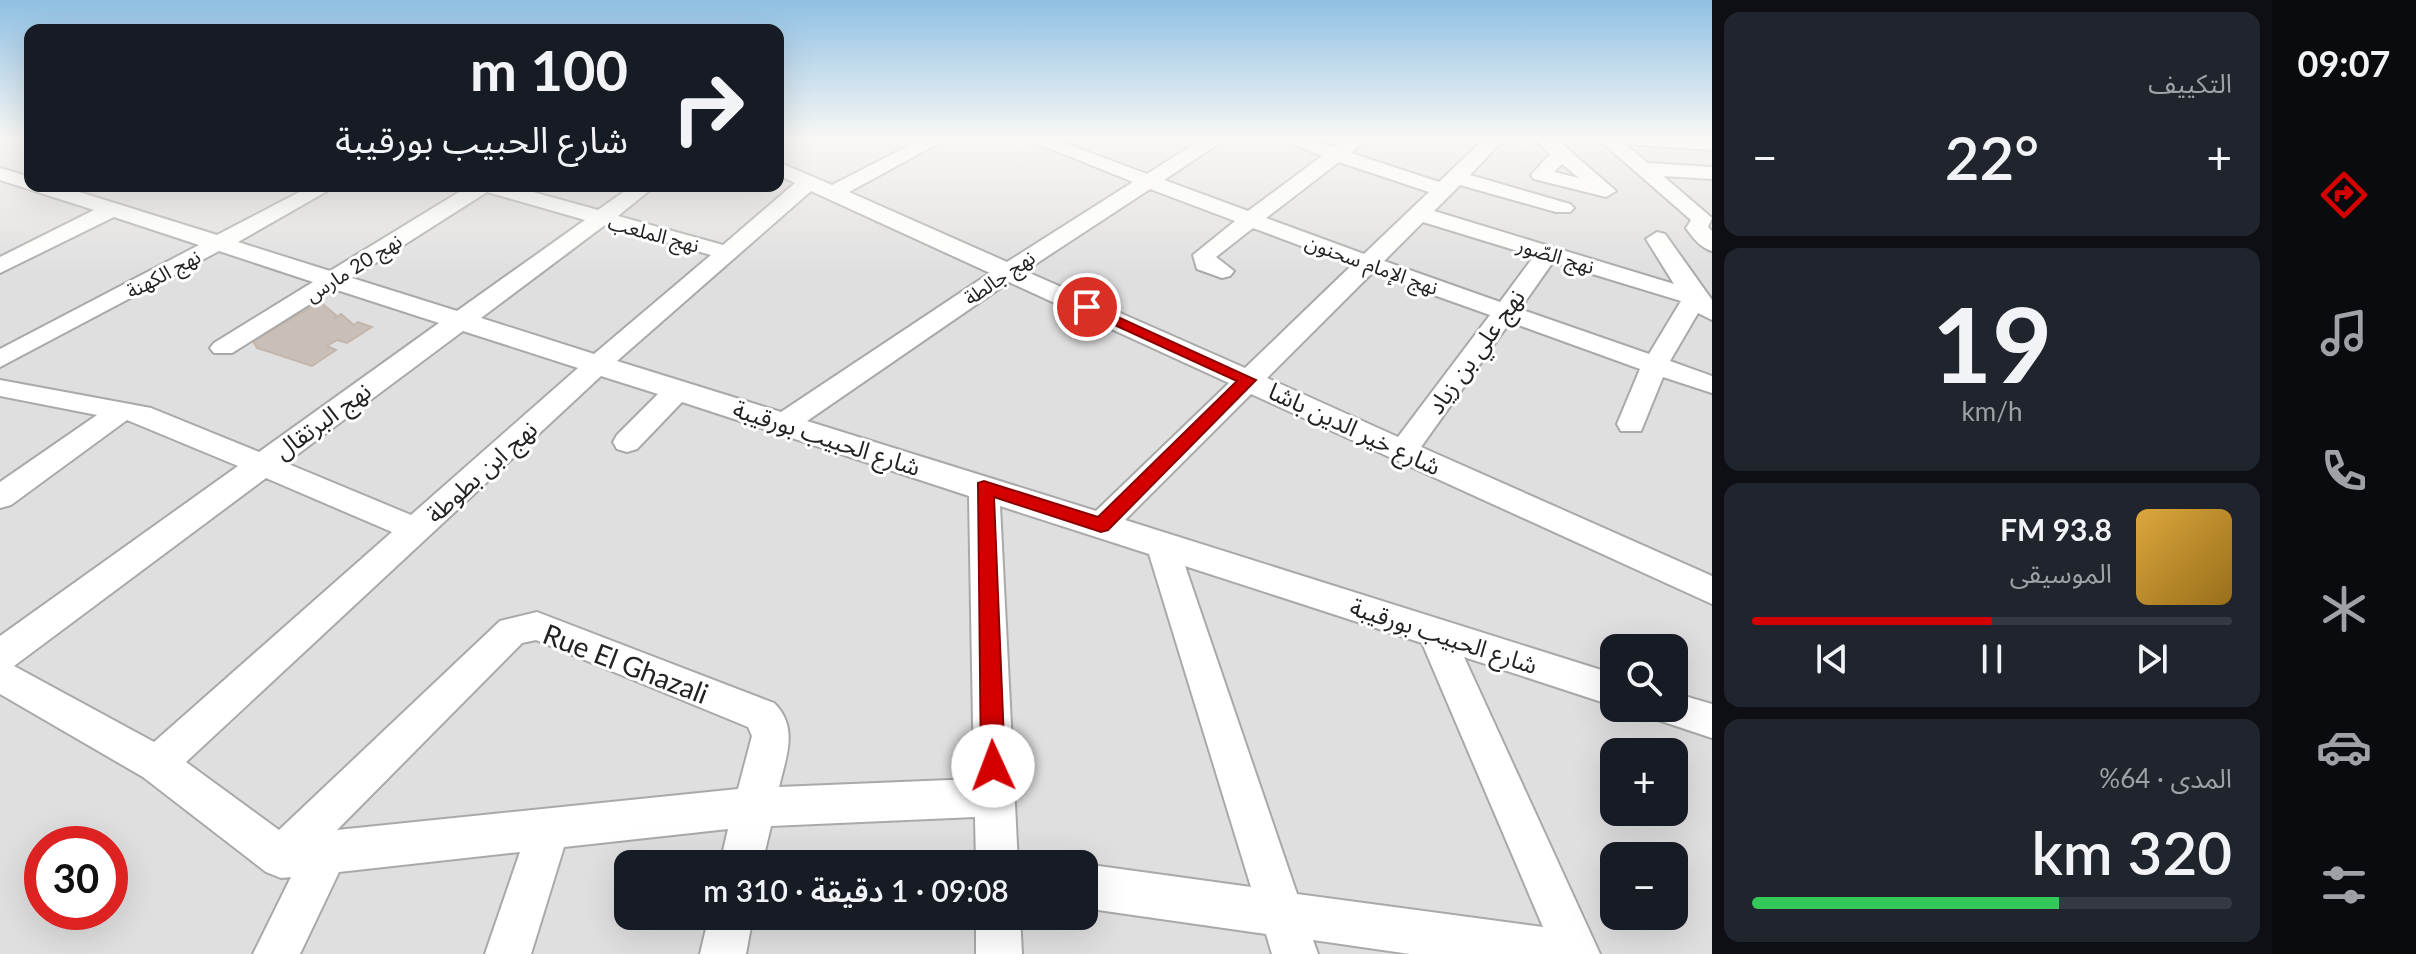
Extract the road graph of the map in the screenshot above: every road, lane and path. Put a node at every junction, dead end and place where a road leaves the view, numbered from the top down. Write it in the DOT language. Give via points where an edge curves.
graph roads {
  1 [pos="808,183"];
  2 [pos="833,183"];
  3 [pos="1145,183"];
  4 [pos="1151,183"];
  5 [pos="1298,183"];
  6 [pos="1448,183"];
  7 [pos="1662,183"];
  8 [pos="820,188"];
  9 [pos="58,192"];
  10 [pos="315,192"];
  11 [pos="476,192"];
  12 [pos="508,192"];
  13 [pos="637,192"];
  14 [pos="1689,205"];
  15 [pos="1712,206"];
  16 [pos="1563,208"];
  17 [pos="113,209"];
  18 [pos="1417,213"];
  19 [pos="602,218"];
  20 [pos="1248,219"];
  21 [pos="1707,234"];
  22 [pos="1657,239"];
  23 [pos="220,243"];
  24 [pos="728,253"];
  25 [pos="1548,253"];
  26 [pos="1367,263"];
  27 [pos="0,266"];
  28 [pos="1007,271"];
  29 [pos="1222,271"];
  30 [pos="334,279"];
  31 [pos="1704,306"];
  32 [pos="1503,310"];
  33 [pos="461,320"];
  34 [pos="223,348"];
  35 [pos="0,359"];
  36 [pos="599,363"];
  37 [pos="1655,365"];
  38 [pos="1248,380"];
  39 [pos="1712,385"];
  40 [pos="0,388"];
  41 [pos="679,389"];
  42 [pos="122,411"];
  43 [pos="785,423"];
  44 [pos="1631,424"];
  45 [pos="627,442"];
  46 [pos="1403,451"];
  47 [pos="262,463"];
  48 [pos="984,488"];
  49 [pos="0,497"];
  50 [pos="1101,525"];
  51 [pos="417,530"];
  52 [pos="1162,545"];
  53 [pos="1712,591"];
  54 [pos="1435,632"];
  55 [pos="4,652"];
  56 [pos="1600,685"];
  57 [pos="1688,713"];
  58 [pos="1712,721"];
  59 [pos="157,764"];
  60 [pos="994,797"];
  61 [pos="753,807"];
  62 [pos="549,829"];
  63 [pos="744,850"];
  64 [pos="996,850"];
  65 [pos="325,854"];
  66 [pos="281,857"];
  67 [pos="1098,889"];
  68 [pos="728,930"];
  69 [pos="998,930"];
  70 [pos="1289,934"];
  71 [pos="276,954"];
  72 [pos="508,954"];
  73 [pos="723,954"];
  74 [pos="999,954"];
  75 [pos="1571,954"];
  76 [pos="1577,954"];
  1 -- 8 [label="street, شارع خير الدين باشا"];
  2 -- 8 [label="street, نهج ابن بطوطة"];
  3 -- 28 [label="street, نهج جالطة"];
  4 -- 20 [label="street, نهج الإمام سحنون"];
  5 -- 20 [label="street"];
  6 -- 16 [label="street"];
  6 -- 18 [label="street"];
  7 -- 14 [label="street"];
  8 -- 24 [label="street, نهج ابن بطوطة"];
  8 -- 28 [label="street, شارع خير الدين باشا"];
  9 -- 17 [label="street, شارع الحبيب بورقيبة"];
  10 -- 23 [label="street, نهج الكهنة"];
  11 -- 30 [label="street, نهج 20 مارس"];
  12 -- 19 [label="street, نهج الملعب"];
  13 -- 19 [label="street, نهج البرتقال"];
  14 -- 15 [label="street"];
  14 -- 21 [label="street"];
  17 -- 23 [label="street, شارع الحبيب بورقيبة"];
  17 -- 27 [label="street"];
  18 -- 25 [label="street, نهج الصّور"];
  18 -- 26 [label="street"];
  19 -- 24 [label="street, نهج الملعب"];
  19 -- 33 [label="street, نهج البرتقال"];
  20 -- 26 [label="street, نهج الإمام سحنون"];
  20 -- 29 [label="street" via="1202,258"];
  22 -- 31 [label="street"];
  23 -- 30 [label="street, شارع الحبيب بورقيبة"];
  23 -- 35 [label="street, نهج الكهنة"];
  24 -- 36 [label="street, نهج ابن بطوطة"];
  25 -- 31 [label="street, نهج الصّور"];
  25 -- 32 [label="street, نهج علي بن زياد"];
  26 -- 32 [label="street, نهج الإمام سحنون"];
  26 -- 38 [label="street"];
  28 -- 38 [label="street, شارع خير الدين باشا"];
  28 -- 43 [label="street, نهج جالطة"];
  30 -- 33 [label="street, شارع الحبيب بورقيبة"];
  30 -- 34 [label="street, نهج 20 مارس"];
  31 -- 37 [label="street"];
  32 -- 37 [label="street, نهج الإمام سحنون"];
  32 -- 46 [label="street, نهج علي بن زياد"];
  33 -- 36 [label="street, شارع الحبيب بورقيبة"];
  33 -- 47 [label="street, نهج البرتقال"];
  36 -- 41 [label="street, شارع الحبيب بورقيبة"];
  36 -- 51 [label="street, نهج ابن بطوطة"];
  37 -- 39 [label="street, نهج الإمام سحنون"];
  37 -- 44 [label="street"];
  38 -- 46 [label="street, شارع خير الدين باشا"];
  38 -- 50 [label="street"];
  40 -- 42 [label="street"];
  41 -- 43 [label="street, شارع الحبيب بورقيبة"];
  41 -- 45 [label="street"];
  42 -- 47 [label="street"];
  42 -- 49 [label="street"];
  43 -- 48 [label="street, شارع الحبيب بورقيبة"];
  46 -- 53 [label="street, شارع خير الدين باشا"];
  47 -- 51 [label="street"];
  47 -- 55 [label="street, نهج البرتقال"];
  48 -- 50 [label="street, شارع الحبيب بورقيبة"];
  48 -- 60 [label="street"];
  50 -- 52 [label="street, شارع الحبيب بورقيبة"];
  51 -- 59 [label="street, نهج ابن بطوطة"];
  52 -- 54 [label="street, شارع الحبيب بورقيبة"];
  52 -- 70 [label="street"];
  54 -- 56 [label="street, شارع الحبيب بورقيبة"];
  54 -- 76 [label="street"];
  55 -- 59 [label="street"];
  57 -- 58 [label="street"];
  59 -- 66 [label="street"];
  60 -- 61 [label="street"];
  60 -- 64 [label="street"];
  61 -- 62 [label="street"];
  61 -- 63 [label="street, Rue El Ghazali"];
  61 -- 66 [label="street, Rue El Ghazali" via="771,736 761,715 537,626 524,627 512,631"];
  62 -- 65 [label="street"];
  62 -- 72 [label="street"];
  65 -- 66 [label="street"];
  65 -- 71 [label="street"];
  67 -- 70 [label="street"];
  68 -- 73 [label="street"];
  69 -- 74 [label="street"];
  70 -- 75 [label="street"];
}
